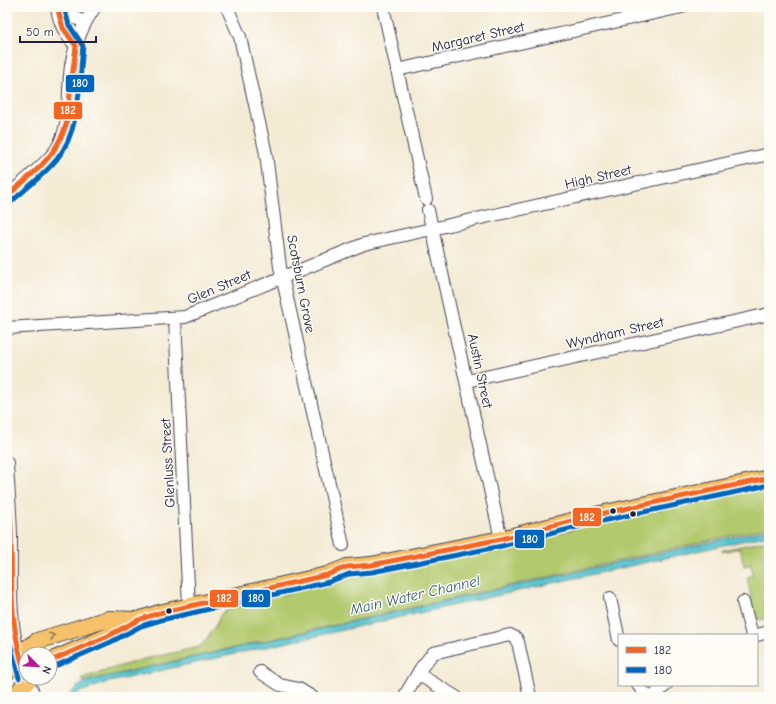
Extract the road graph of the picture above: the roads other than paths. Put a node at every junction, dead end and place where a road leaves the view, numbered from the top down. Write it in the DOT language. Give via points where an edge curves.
graph roads {
  1 [pos="57,7"];
  2 [pos="66,7"];
  3 [pos="95,7"];
  4 [pos="227,7"];
  5 [pos="383,7"];
  6 [pos="682,7"];
  7 [pos="85,22"];
  8 [pos="76,46"];
  9 [pos="398,70"];
  10 [pos="769,154"];
  11 [pos="7,196"];
  12 [pos="433,229"];
  13 [pos="282,277"];
  14 [pos="769,314"];
  15 [pos="175,319"];
  16 [pos="7,328"];
  17 [pos="467,382"];
  18 [pos="7,464"];
  19 [pos="769,478"];
  20 [pos="501,539"];
  21 [pos="342,545"];
  22 [pos="610,598"];
  23 [pos="743,602"];
  24 [pos="189,606"];
  25 [pos="138,620"];
  26 [pos="769,632"];
  27 [pos="752,634"];
  28 [pos="618,635"];
  29 [pos="758,635"];
  30 [pos="30,646"];
  31 [pos="18,654"];
  32 [pos="58,658"];
  33 [pos="7,672"];
  34 [pos="260,672"];
  35 [pos="418,674"];
  36 [pos="22,686"];
  37 [pos="30,686"];
  38 [pos="639,686"];
  39 [pos="665,686"];
  40 [pos="14,697"];
  41 [pos="35,697"];
  42 [pos="312,697"];
  43 [pos="404,697"];
  44 [pos="456,697"];
  45 [pos="526,697"];
  46 [pos="648,697"];
  47 [pos="652,697"];
  1 -- 8 [label="street" via="60,23"];
  2 -- 7 [label="street" via="75,18"];
  3 -- 7 [label="street"];
  4 -- 13 [label="street, Scotsburn Grove" via="240,36 266,154"];
  5 -- 9 [label="street, Austin Street"];
  6 -- 9 [label="street, Margaret Street"];
  7 -- 8 [label="street"];
  8 -- 11 [label="street" via="71,67 67,120 56,150"];
  9 -- 12 [label="street, Austin Street"];
  10 -- 12 [label="street, High Street"];
  12 -- 13 [label="street, Glen Street" via="356,246"];
  12 -- 17 [label="street, Austin Street"];
  13 -- 15 [label="street, Glen Street" via="185,318"];
  13 -- 21 [label="street, Scotsburn Grove"];
  14 -- 17 [label="street, Wyndham Street"];
  15 -- 16 [label="street, Glen Street"];
  15 -- 24 [label="street, Glenluss Street"];
  17 -- 20 [label="street, Austin Street"];
  18 -- 31 [label="street" via="11,540 9,586 12,625"];
  19 -- 20 [label="main road" via="591,516"];
  20 -- 24 [label="main road" via="371,565 347,566 327,575"];
  22 -- 28 [label="street"];
  23 -- 27 [label="street"];
  24 -- 25 [label="main road"];
  30 -- 25 [label="main road, one-way" via="38,641 108,619"];
  25 -- 32 [label="main road"];
  26 -- 29 [label="street"];
  31 -- 33 [label="main road"];
  34 -- 42 [label="street" via="280,685"];
  35 -- 43 [label="street"];
  35 -- 44 [label="street"];
  35 -- 45 [label="street" via="436,651 510,635 518,642 529,692"];
  36 -- 40 [label="main road"];
  37 -- 41 [label="street"];
  38 -- 46 [label="street"];
  39 -- 47 [label="street"];
}
